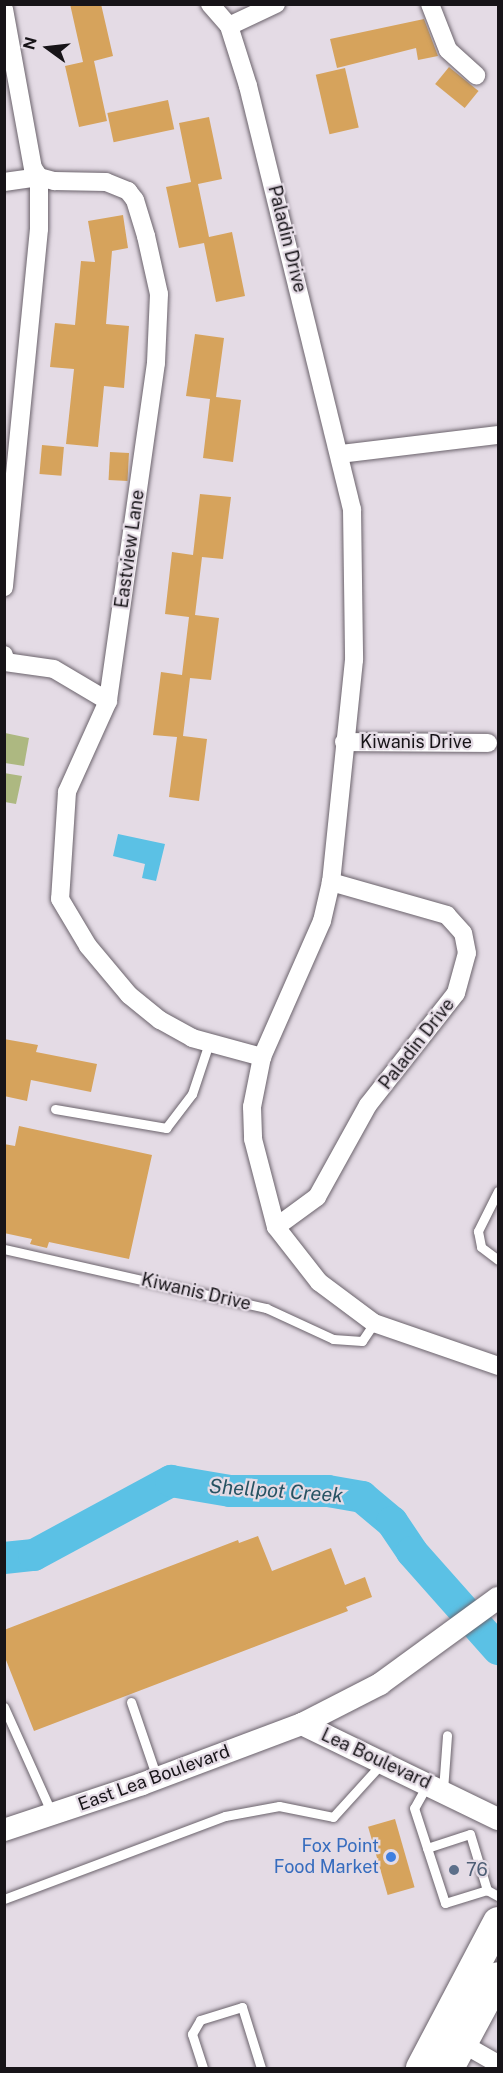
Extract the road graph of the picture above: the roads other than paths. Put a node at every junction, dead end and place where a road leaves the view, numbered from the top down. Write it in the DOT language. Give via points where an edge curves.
graph roads {
  1 [pos="210,4"];
  2 [pos="276,4"];
  3 [pos="430,4"];
  4 [pos="6,21"];
  5 [pos="229,26"];
  6 [pos="476,75"];
  7 [pos="39,177"];
  8 [pos="4,182"];
  9 [pos="498,435"];
  10 [pos="340,454"];
  11 [pos="6,519"];
  12 [pos="4,587"];
  13 [pos="4,655"];
  14 [pos="5,662"];
  15 [pos="108,701"];
  16 [pos="344,742"];
  17 [pos="488,743"];
  18 [pos="331,882"];
  19 [pos="209,1043"];
  20 [pos="262,1057"];
  21 [pos="55,1109"];
  22 [pos="498,1191"];
  23 [pos="276,1227"];
  24 [pos="4,1249"];
  25 [pos="498,1260"];
  26 [pos="374,1323"];
  27 [pos="498,1366"];
  28 [pos="498,1598"];
  29 [pos="131,1702"];
  30 [pos="4,1707"];
  31 [pos="302,1724"];
  32 [pos="447,1735"];
  33 [pos="384,1761"];
  34 [pos="157,1779"];
  35 [pos="436,1787"];
  36 [pos="52,1814"];
  37 [pos="480,1821"];
  38 [pos="4,1830"];
  39 [pos="427,1848"];
  40 [pos="488,1890"];
  41 [pos="498,1896"];
  42 [pos="4,1899"];
  43 [pos="498,1922"];
  44 [pos="498,1977"];
  45 [pos="451,2048"];
  46 [pos="498,2064"];
  47 [pos="202,2068"];
  48 [pos="261,2068"];
  49 [pos="421,2068"];
  1 -- 5 [label="street, Paladin Drive"];
  2 -- 5 [label="street"];
  3 -- 6 [label="street" via="448,50"];
  4 -- 7 [label="street" via="29,158"];
  5 -- 10 [label="street, Paladin Drive" via="248,86"];
  7 -- 8 [label="street"];
  7 -- 11 [label="street" via="39,229"];
  7 -- 15 [label="street, Eastview Lane" via="63,182 106,182 128,191 135,200 146,236 159,294 156,363"];
  9 -- 10 [label="street"];
  10 -- 16 [label="street, Paladin Drive" via="352,509 354,660"];
  11 -- 12 [label="street"];
  13 -- 14 [label="street"];
  14 -- 15 [label="street" via="54,669"];
  15 -- 19 [label="street, Eastview Lane" via="67,792 60,899 88,946 129,995 168,1026"];
  16 -- 17 [label="street, Kiwanis Drive"];
  16 -- 18 [label="street, Paladin Drive"];
  18 -- 20 [label="street, Paladin Drive" via="322,921"];
  18 -- 23 [label="street, Paladin Drive" via="447,915 463,933 467,952 456,993 368,1105 316,1197"];
  19 -- 20 [label="street, Eastview Lane"];
  19 -- 21 [label="lane" via="192,1094 166,1128"];
  20 -- 23 [label="street, Paladin Drive" via="252,1107 253,1138"];
  22 -- 25 [label="lane" via="478,1231 481,1247"];
  23 -- 26 [label="street, Paladin Drive" via="319,1282"];
  24 -- 26 [label="lane, Kiwanis Drive" via="266,1308 333,1339 362,1341"];
  26 -- 27 [label="street, Paladin Drive"];
  28 -- 31 [label="street, Lea Boulevard" via="380,1684"];
  29 -- 34 [label="lane"];
  30 -- 36 [label="lane"];
  31 -- 33 [label="street, Lea Boulevard"];
  31 -- 34 [label="street, East Lea Boulevard"];
  32 -- 35 [label="lane"];
  33 -- 35 [label="street, Lea Boulevard"];
  33 -- 42 [label="lane" via="333,1817 279,1806 225,1816"];
  34 -- 36 [label="street, East Lea Boulevard"];
  35 -- 37 [label="street, Lea Boulevard"];
  35 -- 39 [label="lane" via="414,1808"];
  36 -- 38 [label="street, East Lea Boulevard"];
  37 -- 39 [label="lane"];
  37 -- 40 [label="lane" via="476,1862"];
  39 -- 40 [label="lane" via="440,1874 446,1903"];
  40 -- 41 [label="lane"];
  43 -- 45 [label="main road" via="466,1985"];
  44 -- 45 [label="main road"];
  45 -- 46 [label="street"];
  45 -- 49 [label="main road"];
  47 -- 48 [label="lane" via="192,2034 200,2020 242,2007"];
}
